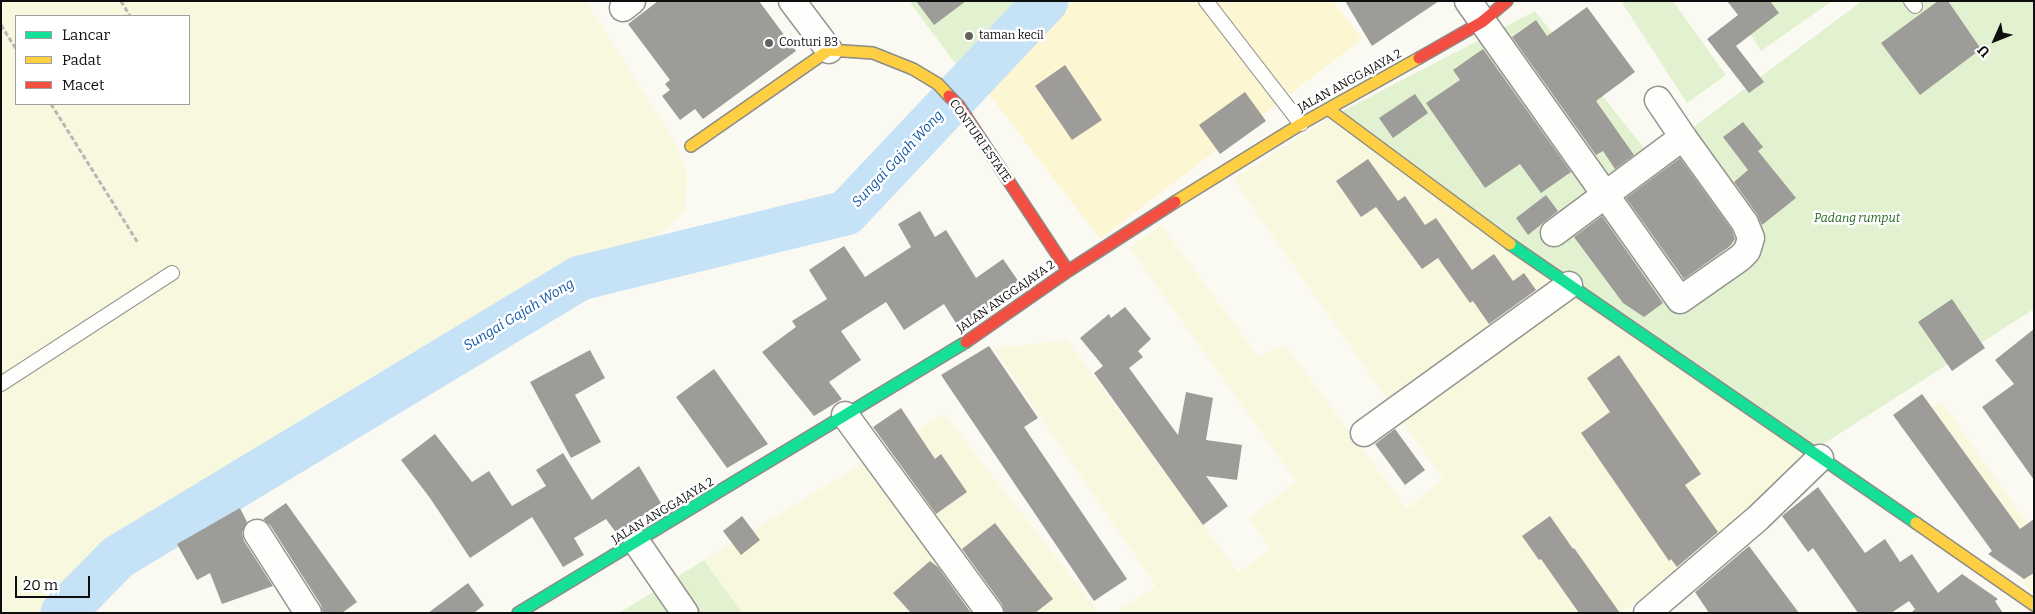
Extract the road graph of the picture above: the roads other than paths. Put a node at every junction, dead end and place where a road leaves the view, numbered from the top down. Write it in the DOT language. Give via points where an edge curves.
graph roads {
  1 [pos="792,1"];
  2 [pos="1206,1"];
  3 [pos="1507,1"];
  4 [pos="1475,12"];
  5 [pos="829,50"];
  6 [pos="1658,100"];
  7 [pos="1328,109"];
  8 [pos="1301,124"];
  9 [pos="1683,137"];
  10 [pos="691,146"];
  11 [pos="1604,195"];
  12 [pos="1554,233"];
  13 [pos="1068,271"];
  14 [pos="172,273"];
  15 [pos="1569,285"];
  16 [pos="1,384"];
  17 [pos="845,415"];
  18 [pos="1364,433"];
  19 [pos="1820,458"];
  20 [pos="257,533"];
  21 [pos="637,543"];
  22 [pos="2034,605"];
  23 [pos="308,613"];
  24 [pos="518,613"];
  25 [pos="685,613"];
  26 [pos="990,613"];
  27 [pos="1647,613"];
  1 -- 5 [label="street"];
  2 -- 8 [label="lane"];
  3 -- 4 [label="street, JALAN ANGGAJAYA 2"];
  4 -- 7 [label="street, JALAN ANGGAJAYA 2"];
  4 -- 11 [label="street"];
  5 -- 10 [label="street"];
  5 -- 13 [label="street, CONTURI ESTATE" via="873,53 914,69 938,84 959,106"];
  6 -- 9 [label="street"];
  7 -- 8 [label="street, JALAN ANGGAJAYA 2"];
  7 -- 15 [label="street"];
  8 -- 13 [label="street, JALAN ANGGAJAYA 2"];
  9 -- 11 [label="street"];
  9 -- 11 [label="street" via="1748,228 1751,242 1740,258 1680,300"];
  11 -- 12 [label="street"];
  13 -- 17 [label="street, JALAN ANGGAJAYA 2" via="980,334"];
  14 -- 16 [label="lane"];
  15 -- 18 [label="street"];
  15 -- 19 [label="street"];
  17 -- 21 [label="street, JALAN ANGGAJAYA 2"];
  17 -- 26 [label="street"];
  19 -- 22 [label="street"];
  19 -- 27 [label="street" via="1758,518"];
  20 -- 23 [label="street"];
  21 -- 24 [label="street, JALAN ANGGAJAYA 2"];
  21 -- 25 [label="street"];
}
